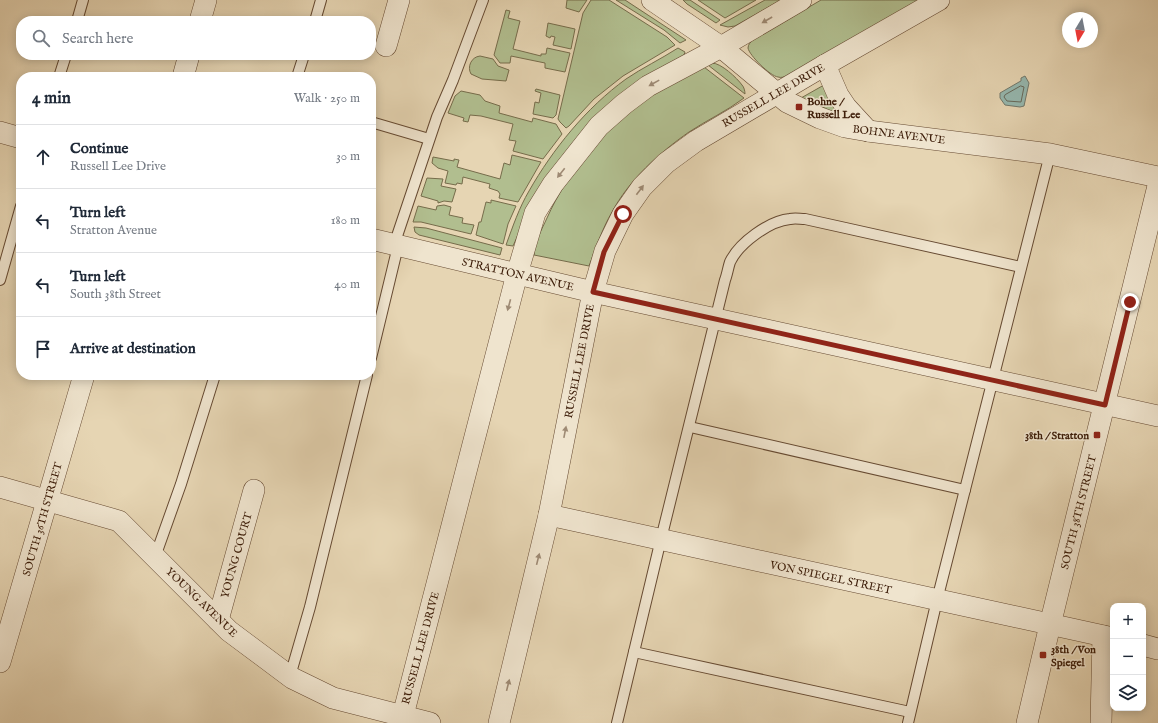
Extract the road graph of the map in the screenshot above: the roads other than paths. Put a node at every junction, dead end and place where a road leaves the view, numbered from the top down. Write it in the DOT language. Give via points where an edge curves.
graph roads {
  1 [pos="83,0"];
  2 [pos="206,0"];
  3 [pos="321,0"];
  4 [pos="399,0"];
  5 [pos="483,0"];
  6 [pos="652,0"];
  7 [pos="801,0"];
  8 [pos="939,0"];
  9 [pos="78,16"];
  10 [pos="201,16"];
  11 [pos="316,16"];
  12 [pos="386,46"];
  13 [pos="721,47"];
  14 [pos="64,60"];
  15 [pos="188,60"];
  16 [pos="302,60"];
  17 [pos="825,65"];
  18 [pos="61,72"];
  19 [pos="184,72"];
  20 [pos="299,72"];
  21 [pos="776,94"];
  22 [pos="376,123"];
  23 [pos="868,131"];
  24 [pos="0,132"];
  25 [pos="16,137"];
  26 [pos="429,139"];
  27 [pos="1050,154"];
  28 [pos="1158,177"];
  29 [pos="1158,186"];
  30 [pos="16,224"];
  31 [pos="376,240"];
  32 [pos="396,245"];
  33 [pos="1021,267"];
  34 [pos="517,274"];
  35 [pos="0,280"];
  36 [pos="593,292"];
  37 [pos="716,320"];
  38 [pos="376,335"];
  39 [pos="83,380"];
  40 [pos="213,380"];
  41 [pos="366,380"];
  42 [pos="992,380"];
  43 [pos="1105,405"];
  44 [pos="1158,416"];
  45 [pos="690,427"];
  46 [pos="0,487"];
  47 [pos="254,490"];
  48 [pos="965,490"];
  49 [pos="48,501"];
  50 [pos="548,515"];
  51 [pos="661,539"];
  52 [pos="155,557"];
  53 [pos="937,600"];
  54 [pos="218,620"];
  55 [pos="1050,625"];
  56 [pos="1108,637"];
  57 [pos="1146,646"];
  58 [pos="1158,649"];
  59 [pos="634,652"];
  60 [pos="0,662"];
  61 [pos="290,676"];
  62 [pos="910,712"];
  63 [pos="402,720"];
  64 [pos="430,723"];
  65 [pos="499,723"];
  66 [pos="617,723"];
  67 [pos="908,723"];
  68 [pos="1027,723"];
  69 [pos="1101,723"];
  1 -- 9 [label="lane"];
  2 -- 10 [label="street"];
  3 -- 11 [label="lane"];
  4 -- 12 [label="street"];
  5 -- 26 [label="lane"];
  6 -- 13 [label="street, BOHNE AVENUE"];
  7 -- 13 [label="street, RUSSELL LEE DRIVE, one-way"];
  8 -- 17 [label="street, RUSSELL LEE DRIVE"];
  13 -- 21 [label="street, BOHNE AVENUE"];
  13 -- 34 [label="street, RUSSELL LEE DRIVE, one-way" via="648,86 599,126 553,184 535,213"];
  14 -- 18 [label="lane"];
  15 -- 19 [label="street"];
  16 -- 20 [label="lane"];
  17 -- 21 [label="street, RUSSELL LEE DRIVE"];
  17 -- 23 [label="street" via="838,95"];
  21 -- 23 [label="street, BOHNE AVENUE" via="820,118 845,127"];
  36 -- 21 [label="street, RUSSELL LEE DRIVE, one-way" via="604,252 623,214 642,187 666,163 696,141"];
  22 -- 26 [label="lane"];
  23 -- 27 [label="street, BOHNE AVENUE"];
  24 -- 25 [label="street"];
  26 -- 32 [label="lane"];
  27 -- 28 [label="street, BOHNE AVENUE"];
  27 -- 33 [label="lane"];
  29 -- 43 [label="street, SOUTH 38TH STREET"];
  30 -- 35 [label="lane"];
  31 -- 32 [label="street, STRATTON AVENUE"];
  32 -- 34 [label="street, STRATTON AVENUE"];
  32 -- 38 [label="lane"];
  33 -- 37 [label="lane" via="805,219 789,219 762,230 739,250 731,262"];
  33 -- 42 [label="lane"];
  34 -- 36 [label="street, STRATTON AVENUE"];
  34 -- 63 [label="street, RUSSELL LEE DRIVE, one-way"];
  36 -- 37 [label="street, STRATTON AVENUE"];
  50 -- 36 [label="street, RUSSELL LEE DRIVE, one-way"];
  37 -- 42 [label="street, STRATTON AVENUE"];
  37 -- 45 [label="lane"];
  39 -- 49 [label="street, SOUTH 36TH STREET"];
  40 -- 52 [label="lane"];
  41 -- 61 [label="lane" via="310,607"];
  42 -- 43 [label="street, STRATTON AVENUE"];
  42 -- 48 [label="lane"];
  43 -- 44 [label="street, STRATTON AVENUE"];
  43 -- 55 [label="street, SOUTH 38TH STREET"];
  45 -- 48 [label="lane"];
  45 -- 51 [label="lane"];
  46 -- 49 [label="street, YOUNG AVENUE"];
  47 -- 54 [label="street, YOUNG COURT"];
  48 -- 53 [label="lane"];
  49 -- 52 [label="street, YOUNG AVENUE" via="119,521"];
  49 -- 60 [label="street, SOUTH 36TH STREET"];
  50 -- 51 [label="street, VON SPIEGEL STREET"];
  65 -- 50 [label="street, RUSSELL LEE DRIVE, one-way"];
  51 -- 53 [label="street, VON SPIEGEL STREET"];
  51 -- 59 [label="lane"];
  52 -- 54 [label="street, YOUNG AVENUE"];
  53 -- 55 [label="street, VON SPIEGEL STREET"];
  53 -- 62 [label="lane"];
  54 -- 61 [label="street, YOUNG AVENUE"];
  55 -- 56 [label="street, VON SPIEGEL STREET"];
  55 -- 68 [label="street, SOUTH 38TH STREET"];
  56 -- 69 [label="street"];
  57 -- 58 [label="street"];
  59 -- 62 [label="lane"];
  59 -- 66 [label="lane"];
  61 -- 63 [label="street, YOUNG AVENUE" via="333,698"];
  62 -- 67 [label="lane"];
  63 -- 64 [label="street, YOUNG AVENUE"];
}
